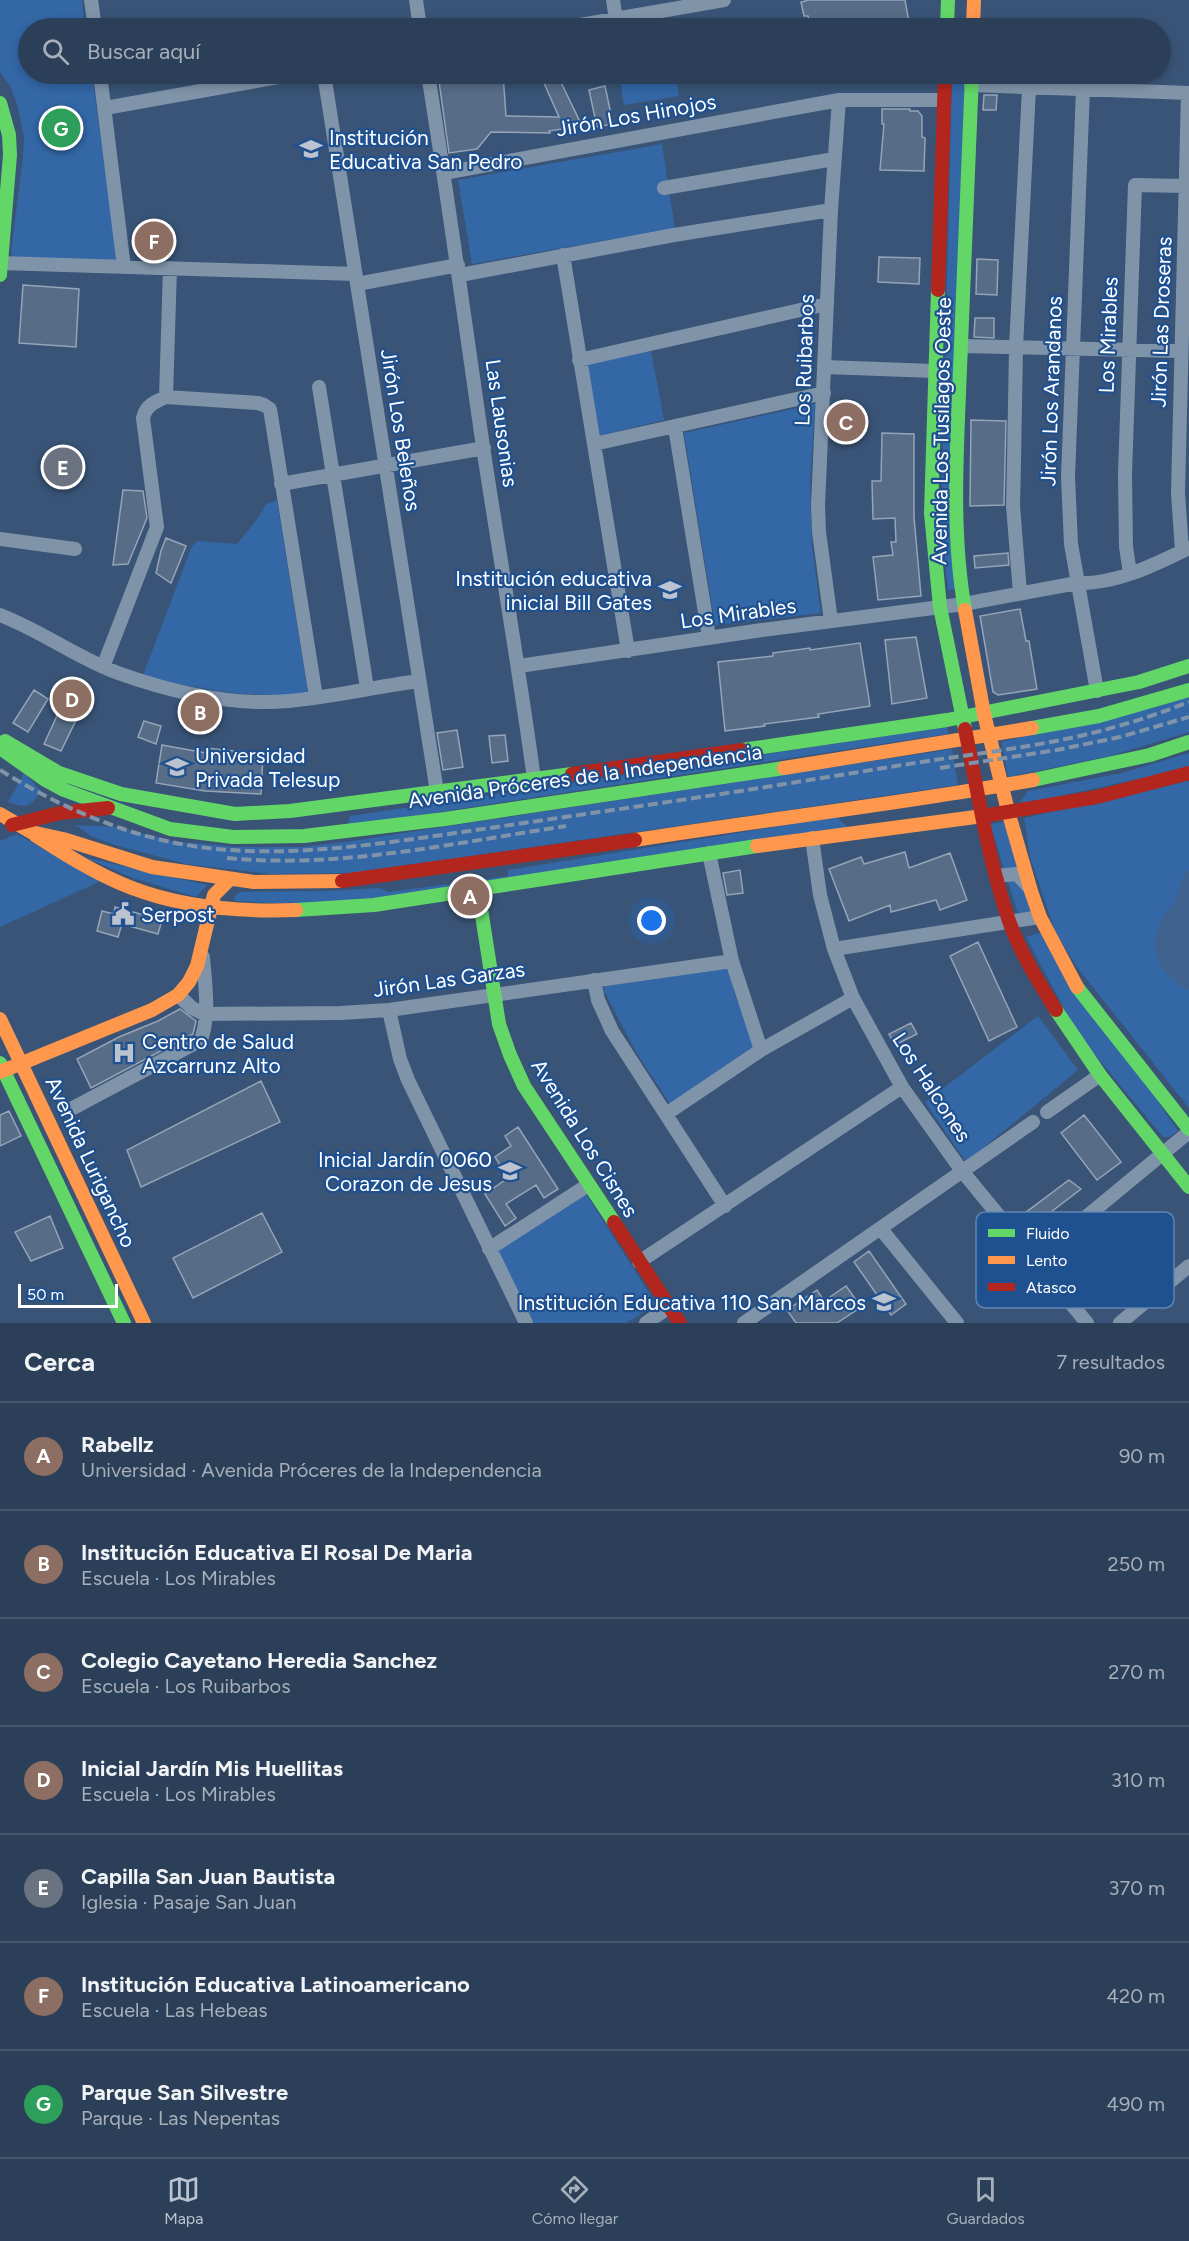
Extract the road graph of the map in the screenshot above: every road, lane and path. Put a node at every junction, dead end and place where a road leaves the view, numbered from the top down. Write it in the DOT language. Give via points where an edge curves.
graph roads {
  1 [pos="91,0"];
  2 [pos="416,0"];
  3 [pos="613,0"];
  4 [pos="724,0"];
  5 [pos="948,0"];
  6 [pos="974,0"];
  7 [pos="94,18"];
  8 [pos="419,18"];
  9 [pos="616,18"];
  10 [pos="627,18"];
  11 [pos="947,18"];
  12 [pos="973,18"];
  13 [pos="101,84"];
  14 [pos="240,84"];
  15 [pos="326,84"];
  16 [pos="430,84"];
  17 [pos="944,84"];
  18 [pos="971,84"];
  19 [pos="1003,84"];
  20 [pos="1029,88"];
  21 [pos="1083,90"];
  22 [pos="1188,93"];
  23 [pos="839,100"];
  24 [pos="943,100"];
  25 [pos="0,103"];
  26 [pos="105,108"];
  27 [pos="834,159"];
  28 [pos="444,173"];
  29 [pos="1185,186"];
  30 [pos="664,188"];
  31 [pos="831,210"];
  32 [pos="564,255"];
  33 [pos="0,263"];
  34 [pos="124,267"];
  35 [pos="170,268"];
  36 [pos="459,270"];
  37 [pos="0,275"];
  38 [pos="356,279"];
  39 [pos="827,304"];
  40 [pos="962,346"];
  41 [pos="1016,347"];
  42 [pos="1073,349"];
  43 [pos="1128,350"];
  44 [pos="1180,351"];
  45 [pos="579,360"];
  46 [pos="825,367"];
  47 [pos="934,371"];
  48 [pos="319,387"];
  49 [pos="824,393"];
  50 [pos="166,397"];
  51 [pos="675,427"];
  52 [pos="1184,430"];
  53 [pos="594,444"];
  54 [pos="484,448"];
  55 [pos="385,465"];
  56 [pos="332,474"];
  57 [pos="281,484"];
  58 [pos="1183,490"];
  59 [pos="0,538"];
  60 [pos="75,549"];
  61 [pos="1185,550"];
  62 [pos="1130,573"];
  63 [pos="1077,582"];
  64 [pos="1020,593"];
  65 [pos="964,604"];
  66 [pos="940,608"];
  67 [pos="0,615"];
  68 [pos="831,621"];
  69 [pos="709,638"];
  70 [pos="628,651"];
  71 [pos="519,666"];
  72 [pos="1189,666"];
  73 [pos="103,667"];
  74 [pos="418,681"];
  75 [pos="367,688"];
  76 [pos="1189,690"];
  77 [pos="1097,691"];
  78 [pos="316,697"];
  79 [pos="984,714"];
  80 [pos="962,718"];
  81 [pos="989,736"];
  82 [pos="0,738"];
  83 [pos="967,741"];
  84 [pos="1189,742"];
  85 [pos="0,748"];
  86 [pos="1189,773"];
  87 [pos="534,779"];
  88 [pos="1002,785"];
  89 [pos="978,790"];
  90 [pos="437,792"];
  91 [pos="111,807"];
  92 [pos="1008,811"];
  93 [pos="0,814"];
  94 [pos="236,814"];
  95 [pos="983,815"];
  96 [pos="15,823"];
  97 [pos="0,829"];
  98 [pos="31,832"];
  99 [pos="812,838"];
  100 [pos="709,853"];
  101 [pos="996,876"];
  102 [pos="230,879"];
  103 [pos="478,890"];
  104 [pos="1030,891"];
  105 [pos="210,906"];
  106 [pos="1040,918"];
  107 [pos="1010,923"];
  108 [pos="202,944"];
  109 [pos="834,949"];
  110 [pos="732,961"];
  111 [pos="594,980"];
  112 [pos="178,994"];
  113 [pos="494,995"];
  114 [pos="853,998"];
  115 [pos="389,1010"];
  116 [pos="204,1014"];
  117 [pos="0,1018"];
  118 [pos="762,1050"];
  119 [pos="21,1063"];
  120 [pos="1,1068"];
  121 [pos="1100,1075"];
  122 [pos="902,1087"];
  123 [pos="73,1108"];
  124 [pos="1047,1112"];
  125 [pos="666,1114"];
  126 [pos="1033,1122"];
  127 [pos="1189,1131"];
  128 [pos="1163,1154"];
  129 [pos="962,1171"];
  130 [pos="588,1185"];
  131 [pos="1189,1187"];
  132 [pos="725,1206"];
  133 [pos="995,1212"];
  134 [pos="1092,1212"];
  135 [pos="881,1229"];
  136 [pos="489,1249"];
  137 [pos="639,1262"];
  138 [pos="1189,1266"];
  139 [pos="1174,1278"];
  140 [pos="669,1307"];
  141 [pos="1074,1308"];
  142 [pos="1138,1308"];
  143 [pos="124,1323"];
  144 [pos="144,1323"];
  145 [pos="526,1323"];
  146 [pos="646,1323"];
  147 [pos="680,1323"];
  148 [pos="744,1323"];
  149 [pos="957,1323"];
  150 [pos="1087,1323"];
  151 [pos="1120,1323"];
  1 -- 7 [label="street"];
  2 -- 8 [label="street"];
  3 -- 9 [label="street"];
  4 -- 10 [label="street"];
  5 -- 11 [label="main road"];
  6 -- 12 [label="main road"];
  13 -- 26 [label="street"];
  14 -- 26 [label="street"];
  15 -- 38 [label="street, Jirón Los Beleños"];
  16 -- 28 [label="street, Las Lausonias"];
  17 -- 24 [label="main road, Avenida Los Tusilagos Oeste"];
  18 -- 40 [label="main road, Avenida Los Tusilagos Oeste"];
  19 -- 20 [label="street"];
  20 -- 21 [label="street"];
  20 -- 41 [label="street"];
  21 -- 22 [label="street"];
  21 -- 42 [label="street, Jirón Los Arandanos"];
  22 -- 29 [label="street, Jirón Las Droseras"];
  23 -- 24 [label="street, Jirón Los Hinojos"];
  23 -- 27 [label="street, Los Ruibarbos"];
  23 -- 28 [label="street, Jirón Los Hinojos"];
  24 -- 47 [label="main road, Avenida Los Tusilagos Oeste"];
  25 -- 33 [label="main road" via="10,144"];
  26 -- 34 [label="street"];
  27 -- 30 [label="street"];
  27 -- 31 [label="street, Los Ruibarbos"];
  28 -- 36 [label="street, Las Lausonias"];
  29 -- 43 [label="street, Los Mirables" via="1135,185"];
  29 -- 44 [label="street, Jirón Las Droseras"];
  31 -- 32 [label="street"];
  31 -- 39 [label="street, Los Ruibarbos"];
  32 -- 36 [label="street"];
  32 -- 45 [label="street"];
  33 -- 34 [label="street"];
  33 -- 37 [label="main road"];
  34 -- 35 [label="street"];
  35 -- 38 [label="street"];
  35 -- 50 [label="street"];
  36 -- 38 [label="street"];
  36 -- 54 [label="street, Las Lausonias"];
  38 -- 55 [label="street, Jirón Los Beleños"];
  39 -- 45 [label="street"];
  39 -- 46 [label="street, Los Ruibarbos"];
  40 -- 41 [label="street"];
  40 -- 65 [label="main road, Avenida Los Tusilagos Oeste" via="957,499"];
  41 -- 42 [label="street"];
  41 -- 64 [label="street" via="1013,506"];
  42 -- 43 [label="street"];
  42 -- 63 [label="street, Jirón Los Arandanos" via="1068,477"];
  43 -- 44 [label="street"];
  43 -- 62 [label="street, Los Mirables" via="1125,474"];
  44 -- 52 [label="street, Jirón Las Droseras"];
  45 -- 53 [label="street"];
  46 -- 47 [label="street"];
  46 -- 49 [label="street, Los Ruibarbos"];
  47 -- 66 [label="main road, Avenida Los Tusilagos Oeste" via="931,513"];
  48 -- 56 [label="street"];
  49 -- 51 [label="street"];
  49 -- 68 [label="street, Los Ruibarbos" via="819,532"];
  50 -- 57 [label="street" via="264,405 270,409"];
  50 -- 73 [label="street" via="152,403 143,418 156,527"];
  51 -- 53 [label="street"];
  51 -- 69 [label="street"];
  52 -- 58 [label="street, Jirón Las Droseras"];
  53 -- 70 [label="street"];
  54 -- 55 [label="street"];
  54 -- 71 [label="street, Las Lausonias"];
  55 -- 56 [label="street"];
  55 -- 74 [label="street, Jirón Los Beleños"];
  56 -- 57 [label="street"];
  56 -- 75 [label="street"];
  57 -- 78 [label="street"];
  58 -- 61 [label="street, Jirón Las Droseras"];
  59 -- 60 [label="street"];
  61 -- 62 [label="street, Los Mirables"];
  62 -- 63 [label="street, Los Mirables" via="1090,583"];
  63 -- 64 [label="street, Los Mirables"];
  63 -- 77 [label="street, Jirón Los Arandanos"];
  64 -- 65 [label="street, Los Mirables"];
  65 -- 66 [label="street, Los Mirables"];
  65 -- 79 [label="main road, Avenida Los Tusilagos Oeste"];
  66 -- 68 [label="street, Los Mirables"];
  66 -- 80 [label="main road, Avenida Los Tusilagos Oeste"];
  67 -- 73 [label="street"];
  68 -- 69 [label="street, Los Mirables"];
  69 -- 70 [label="street, Los Mirables"];
  70 -- 71 [label="street, Los Mirables"];
  71 -- 87 [label="street, Las Lausonias"];
  72 -- 77 [label="main road, Avenida Próceres de la Independencia"];
  73 -- 78 [label="street" via="153,684 218,698 287,701"];
  74 -- 75 [label="street"];
  74 -- 90 [label="street, Jirón Los Beleños"];
  75 -- 78 [label="street"];
  76 -- 81 [label="main road, Avenida Próceres de la Independencia" via="1099,716"];
  77 -- 79 [label="main road, Avenida Próceres de la Independencia"];
  79 -- 80 [label="main road, Avenida Próceres de la Independencia"];
  79 -- 81 [label="main road, Avenida Los Tusilagos Oeste"];
  80 -- 83 [label="main road, Avenida Los Tusilagos Oeste"];
  80 -- 87 [label="main road, Avenida Próceres de la Independencia"];
  81 -- 83 [label="main road, Avenida Próceres de la Independencia"];
  81 -- 88 [label="main road, Avenida Los Tusilagos Oeste"];
  82 -- 94 [label="main road, Avenida Próceres de la Independencia" via="59,772 121,794"];
  83 -- 89 [label="main road, Avenida Los Tusilagos Oeste"];
  83 -- 91 [label="main road, Avenida Próceres de la Independencia" via="445,819 304,836 233,837 183,832"];
  84 -- 88 [label="main road" via="1106,765"];
  85 -- 91 [label="main road, Avenida Próceres de la Independencia" via="64,790"];
  86 -- 92 [label="main road" via="1115,793"];
  87 -- 90 [label="main road, Avenida Próceres de la Independencia"];
  88 -- 89 [label="main road"];
  88 -- 92 [label="main road, Avenida Los Tusilagos Oeste"];
  89 -- 95 [label="main road, Avenida Los Tusilagos Oeste"];
  89 -- 102 [label="main road" via="357,880 285,883"];
  90 -- 94 [label="main road, Avenida Próceres de la Independencia"];
  91 -- 94 [label="main road" via="196,815"];
  91 -- 96 [label="main road"];
  92 -- 95 [label="main road"];
  92 -- 104 [label="main road, Avenida Los Tusilagos Oeste"];
  93 -- 96 [label="main road"];
  95 -- 99 [label="main road"];
  95 -- 101 [label="main road, Avenida Los Tusilagos Oeste"];
  96 -- 97 [label="main road"];
  96 -- 98 [label="main road"];
  98 -- 102 [label="main road" via="152,867"];
  98 -- 105 [label="main road" via="90,868 135,888"];
  99 -- 100 [label="main road"];
  99 -- 109 [label="street, Los Halcones" via="820,895"];
  100 -- 103 [label="main road"];
  100 -- 110 [label="street"];
  101 -- 104 [label="street" via="1017,874"];
  101 -- 107 [label="main road, Avenida Los Tusilagos Oeste"];
  102 -- 105 [label="main road" via="216,891"];
  103 -- 105 [label="main road" via="374,905 313,909"];
  103 -- 113 [label="main road, Avenida Los Cisnes"];
  104 -- 106 [label="main road, Avenida Los Tusilagos Oeste"];
  105 -- 108 [label="main road"];
  106 -- 107 [label="street"];
  106 -- 127 [label="main road, Avenida Los Tusilagos Oeste" via="1073,982"];
  107 -- 109 [label="street"];
  107 -- 121 [label="main road, Avenida Los Tusilagos Oeste" via="1039,983"];
  108 -- 112 [label="main road" via="194,973"];
  108 -- 116 [label="street"];
  109 -- 114 [label="street, Los Halcones"];
  110 -- 111 [label="street, Jirón Las Garzas"];
  110 -- 118 [label="street"];
  111 -- 113 [label="street, Jirón Las Garzas"];
  111 -- 125 [label="street" via="604,1017"];
  112 -- 116 [label="street"];
  112 -- 119 [label="main road" via="153,1010"];
  113 -- 115 [label="street, Jirón Las Garzas"];
  113 -- 130 [label="main road, Avenida Los Cisnes" via="499,1024 524,1086"];
  114 -- 118 [label="street"];
  114 -- 122 [label="street, Los Halcones"];
  115 -- 116 [label="street, Jirón Las Garzas"];
  115 -- 136 [label="street" via="408,1080"];
  116 -- 123 [label="street" via="199,1042"];
  117 -- 119 [label="main road, Avenida Lurigancho"];
  118 -- 125 [label="street"];
  119 -- 120 [label="main road"];
  119 -- 144 [label="main road, Avenida Lurigancho"];
  120 -- 143 [label="main road, Avenida Lurigancho"];
  121 -- 124 [label="street"];
  121 -- 128 [label="main road, Avenida Los Tusilagos Oeste"];
  122 -- 129 [label="street, Los Halcones"];
  122 -- 132 [label="street"];
  125 -- 132 [label="street"];
  126 -- 129 [label="street"];
  127 -- 128 [label="street"];
  128 -- 131 [label="main road, Avenida Los Tusilagos Oeste"];
  128 -- 134 [label="street"];
  129 -- 133 [label="street, Los Halcones"];
  129 -- 135 [label="street"];
  130 -- 136 [label="street"];
  130 -- 137 [label="main road, Avenida Los Cisnes"];
  132 -- 137 [label="street"];
  135 -- 148 [label="street"];
  135 -- 149 [label="street"];
  136 -- 145 [label="street"];
  137 -- 140 [label="main road, Avenida Los Cisnes"];
  138 -- 139 [label="street"];
  140 -- 146 [label="street"];
  140 -- 147 [label="main road, Avenida Los Cisnes"];
  141 -- 150 [label="street, Los Halcones"];
  142 -- 151 [label="street"];
}
